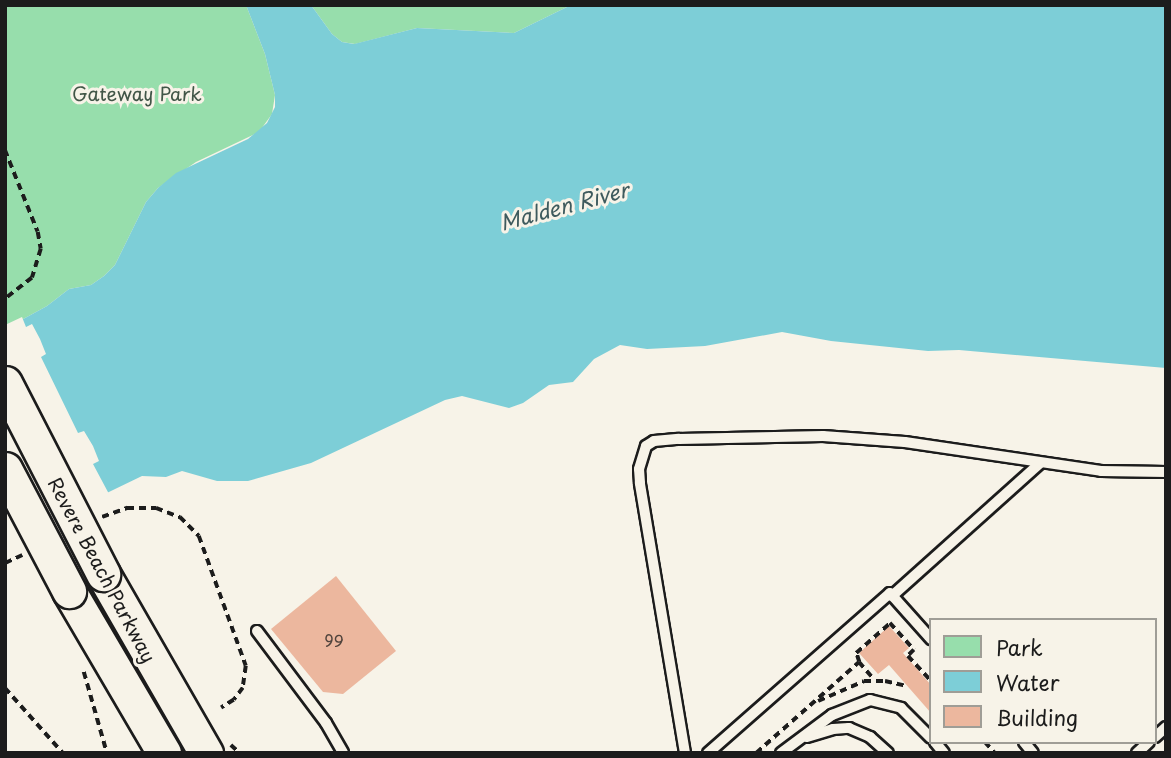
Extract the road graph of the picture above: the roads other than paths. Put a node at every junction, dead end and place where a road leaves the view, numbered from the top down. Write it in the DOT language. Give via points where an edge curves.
graph roads {
  1 [pos="5,383"];
  2 [pos="1040,463"];
  3 [pos="5,469"];
  4 [pos="1166,472"];
  5 [pos="69,591"];
  6 [pos="892,596"];
  7 [pos="257,631"];
  8 [pos="930,638"];
  9 [pos="930,737"];
  10 [pos="791,745"];
  11 [pos="137,753"];
  12 [pos="164,753"];
  13 [pos="206,753"];
  14 [pos="343,753"];
  15 [pos="685,753"];
  16 [pos="708,753"];
  17 [pos="781,753"];
  18 [pos="888,753"];
  1 -- 13 [label="highway, Revere Beach Parkway, bridge" via="103,574"];
  2 -- 4 [label="lane" via="1101,471"];
  2 -- 6 [label="lane"];
  2 -- 15 [label="lane" via="905,442 822,436 679,439 646,446 640,482"];
  3 -- 5 [label="highway, Revere Beach Parkway, bridge"];
  5 -- 11 [label="highway"];
  5 -- 12 [label="highway, Revere Beach Parkway"];
  6 -- 8 [label="lane"];
  6 -- 16 [label="lane" via="890,593"];
  7 -- 14 [label="lane"];
  9 -- 10 [label="lane" via="901,708 870,700 841,709"];
  10 -- 17 [label="lane"];
  10 -- 18 [label="lane" via="824,731 849,728 870,737"];
}
